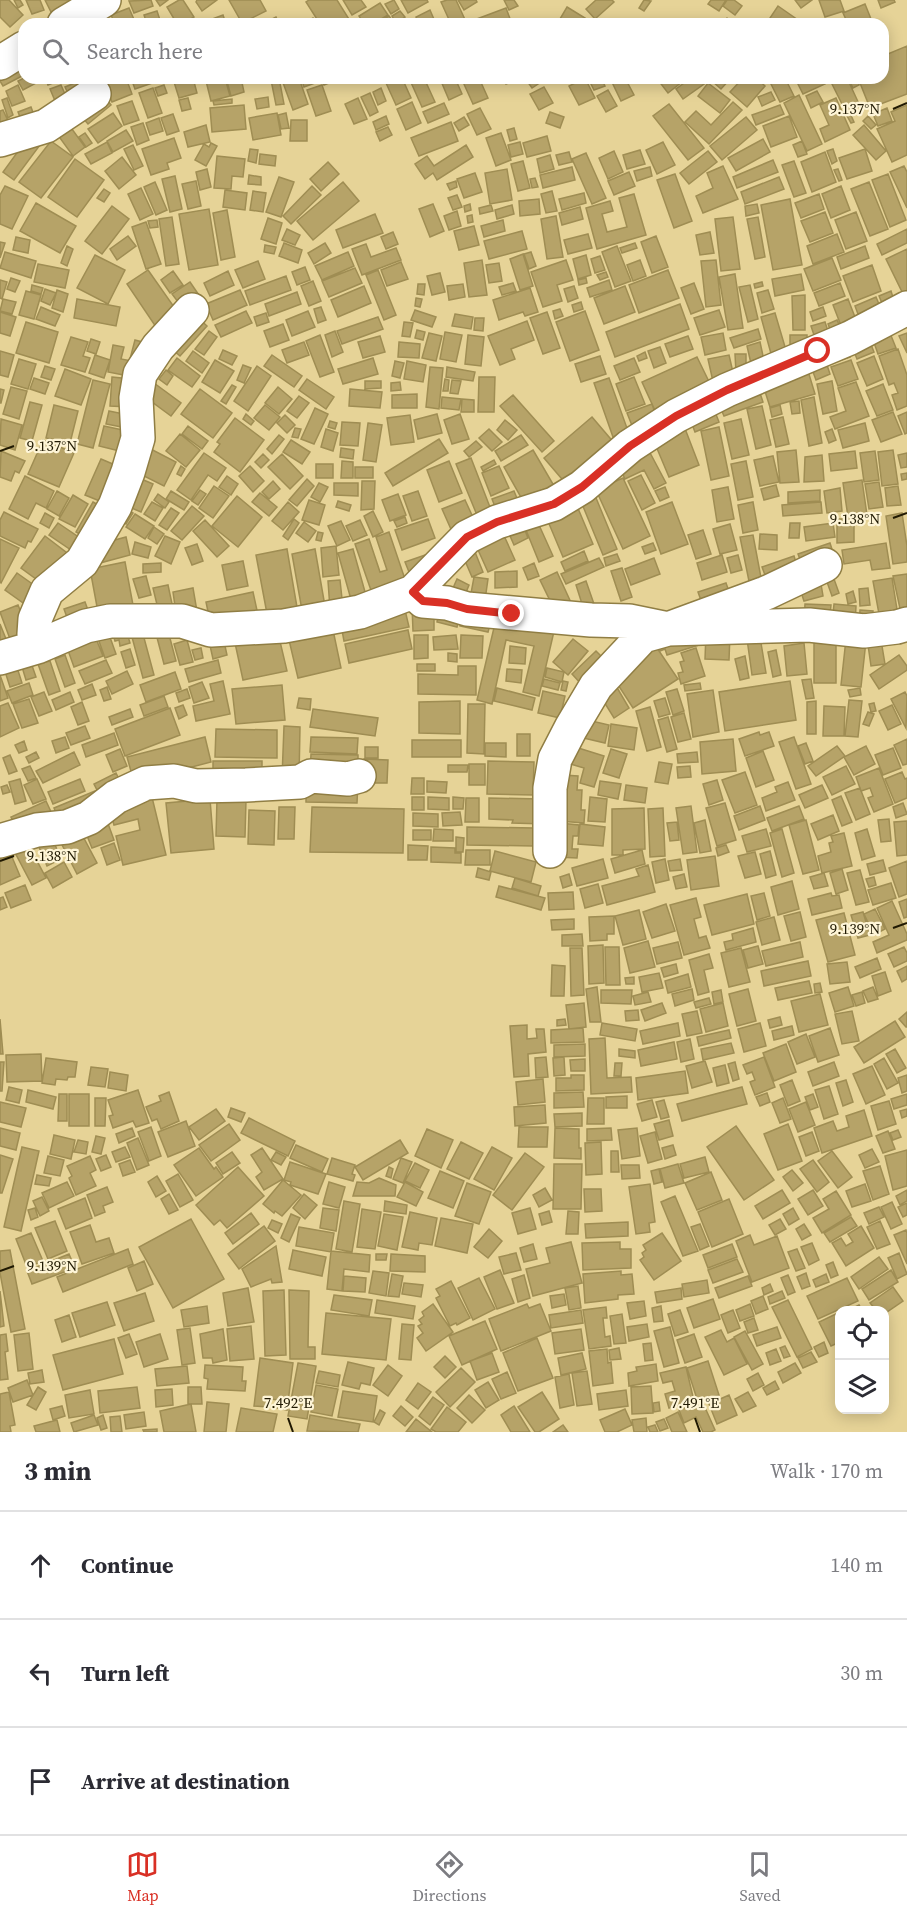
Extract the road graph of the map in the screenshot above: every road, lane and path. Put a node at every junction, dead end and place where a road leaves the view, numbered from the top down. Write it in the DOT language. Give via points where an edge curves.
graph roads {
  1 [pos="104,0"];
  2 [pos="74,18"];
  3 [pos="18,52"];
  4 [pos="0,63"];
  5 [pos="94,93"];
  6 [pos="0,140"];
  7 [pos="907,308"];
  8 [pos="192,310"];
  9 [pos="825,565"];
  10 [pos="413,592"];
  11 [pos="907,624"];
  12 [pos="668,629"];
  13 [pos="37,647"];
  14 [pos="0,658"];
  15 [pos="359,776"];
  16 [pos="0,841"];
  17 [pos="550,851"];
  1 -- 2 [label="street"];
  3 -- 4 [label="street"];
  5 -- 6 [label="street" via="46,126"];
  7 -- 10 [label="street" via="850,338 676,416 554,504 497,522 467,537"];
  8 -- 13 [label="street" via="158,347 140,374 136,398 138,438 128,472 115,506 82,562 47,591 35,619"];
  9 -- 12 [label="street" via="766,593"];
  10 -- 12 [label="street" via="423,601 467,609 629,621"];
  10 -- 13 [label="street" via="360,612 284,626 211,630 182,621 110,621 86,626"];
  11 -- 12 [label="street" via="864,631 809,625"];
  12 -- 17 [label="street" via="643,636 596,686 571,728 555,759 550,788"];
  13 -- 14 [label="street"];
  15 -- 16 [label="street" via="311,776 300,782 246,785 146,783 67,827 37,830"];
}
